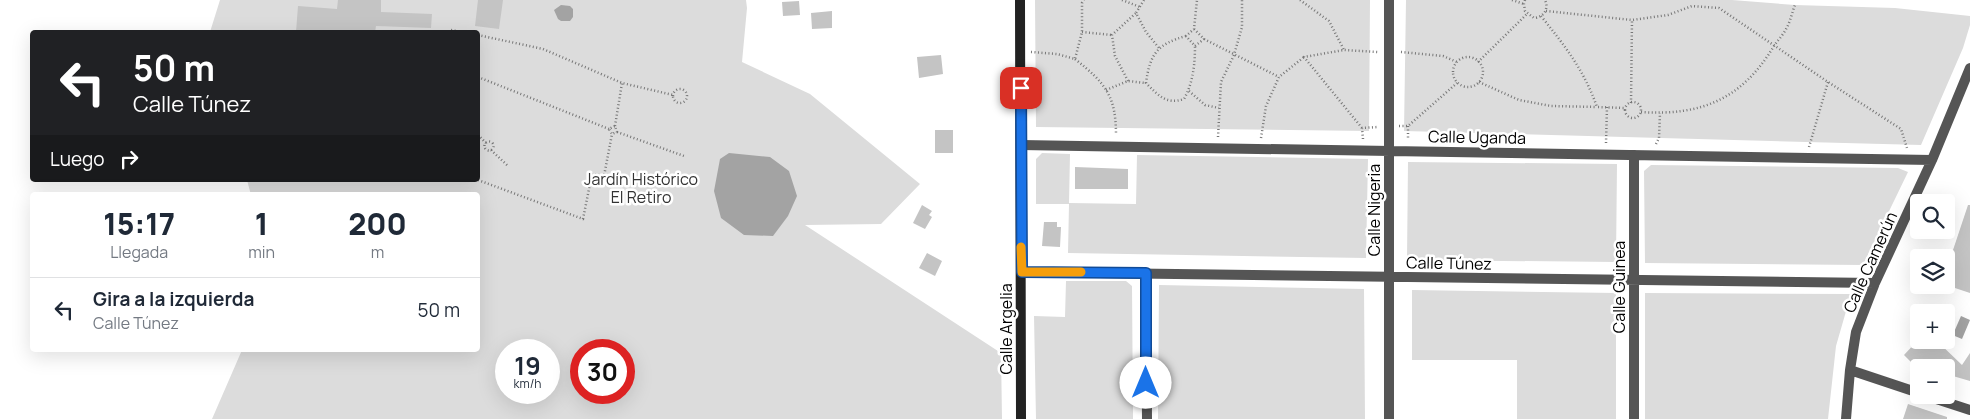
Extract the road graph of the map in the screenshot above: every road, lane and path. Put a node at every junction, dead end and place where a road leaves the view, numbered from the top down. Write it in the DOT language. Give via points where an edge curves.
graph roads {
  1 [pos="1020,0"];
  2 [pos="1084,0"];
  3 [pos="1122,0"];
  4 [pos="1144,0"];
  5 [pos="1196,0"];
  6 [pos="1242,0"];
  7 [pos="1300,0"];
  8 [pos="1389,0"];
  9 [pos="1512,0"];
  10 [pos="1525,0"];
  11 [pos="1545,0"];
  12 [pos="1524,4"];
  13 [pos="1795,5"];
  14 [pos="1140,7"];
  15 [pos="1546,11"];
  16 [pos="1136,13"];
  17 [pos="1527,14"];
  18 [pos="1541,16"];
  19 [pos="1632,20"];
  20 [pos="1194,29"];
  21 [pos="1082,32"];
  22 [pos="480,35"];
  23 [pos="1112,36"];
  24 [pos="1186,36"];
  25 [pos="1204,39"];
  26 [pos="1195,46"];
  27 [pos="1774,46"];
  28 [pos="1159,48"];
  29 [pos="1344,50"];
  30 [pos="1020,52"];
  31 [pos="1389,52"];
  32 [pos="1234,55"];
  33 [pos="1304,57"];
  34 [pos="1075,59"];
  35 [pos="1458,62"];
  36 [pos="1478,62"];
  37 [pos="1970,68"];
  38 [pos="1279,77"];
  39 [pos="480,78"];
  40 [pos="1128,82"];
  41 [pos="1479,82"];
  42 [pos="1828,82"];
  43 [pos="622,83"];
  44 [pos="1146,83"];
  45 [pos="1457,83"];
  46 [pos="1106,90"];
  47 [pos="1189,90"];
  48 [pos="673,95"];
  49 [pos="1631,103"];
  50 [pos="1597,107"];
  51 [pos="1607,107"];
  52 [pos="1219,108"];
  53 [pos="1625,108"];
  54 [pos="1640,112"];
  55 [pos="1660,113"];
  56 [pos="614,126"];
  57 [pos="1408,126"];
  58 [pos="1362,128"];
  59 [pos="609,129"];
  60 [pos="617,132"];
  61 [pos="612,134"];
  62 [pos="480,137"];
  63 [pos="486,143"];
  64 [pos="1021,145"];
  65 [pos="1116,146"];
  66 [pos="1218,148"];
  67 [pos="1261,149"];
  68 [pos="492,150"];
  69 [pos="1389,151"];
  70 [pos="1606,154"];
  71 [pos="1634,155"];
  72 [pos="1652,155"];
  73 [pos="684,156"];
  74 [pos="1806,158"];
  75 [pos="1910,159"];
  76 [pos="1932,160"];
  77 [pos="508,166"];
  78 [pos="480,181"];
  79 [pos="1022,272"];
  80 [pos="1146,273"];
  81 [pos="1389,277"];
  82 [pos="1634,280"];
  83 [pos="1875,283"];
  84 [pos="1850,370"];
  85 [pos="1910,390"];
  86 [pos="1952,404"];
  87 [pos="1970,410"];
  88 [pos="1021,419"];
  89 [pos="1146,419"];
  90 [pos="1389,419"];
  91 [pos="1634,419"];
  92 [pos="1846,419"];
  1 -- 30 [label="street, Calle Argelia"];
  2 -- 21 [label="path"];
  3 -- 14 [label="path"];
  4 -- 14 [label="path"];
  5 -- 20 [label="path"];
  6 -- 32 [label="path" via="1242,27"];
  7 -- 29 [label="path" via="1329,21"];
  8 -- 31 [label="street, Calle Nigeria"];
  9 -- 12 [label="path"];
  10 -- 12 [label="path"];
  11 -- 15 [label="path"];
  12 -- 17 [label="path"];
  13 -- 27 [label="path" via="1788,26"];
  14 -- 16 [label="path"];
  15 -- 18 [label="path"];
  15 -- 19 [label="path"];
  16 -- 23 [label="path"];
  16 -- 28 [label="path"];
  17 -- 18 [label="path" via="1534,18"];
  17 -- 36 [label="path"];
  18 -- 50 [label="path" via="1571,53 1589,83"];
  19 -- 27 [label="path" via="1668,15 1692,6 1719,8"];
  19 -- 49 [label="path"];
  20 -- 24 [label="path"];
  20 -- 25 [label="path"];
  21 -- 23 [label="path"];
  21 -- 34 [label="path"];
  22 -- 43 [label="path" via="543,49"];
  23 -- 40 [label="path" via="1115,56"];
  24 -- 26 [label="path"];
  24 -- 28 [label="path" via="1166,42"];
  25 -- 26 [label="path"];
  25 -- 32 [label="path"];
  26 -- 47 [label="path"];
  27 -- 42 [label="path"];
  27 -- 55 [label="path" via="1766,62 1737,90 1698,108"];
  28 -- 44 [label="path" via="1149,66"];
  29 -- 31 [label="path"];
  29 -- 33 [label="path"];
  30 -- 34 [label="path" via="1043,52"];
  30 -- 64 [label="street, Calle Argelia"];
  31 -- 35 [label="path" via="1443,56"];
  31 -- 69 [label="street, Calle Nigeria"];
  32 -- 38 [label="path"];
  32 -- 52 [label="path" via="1221,82"];
  33 -- 38 [label="path"];
  33 -- 58 [label="path"];
  34 -- 46 [label="path"];
  35 -- 36 [label="path" via="1470,58"];
  35 -- 45 [label="path" via="1453,75"];
  36 -- 41 [label="path" via="1483,70"];
  37 -- 76 [label="street, Calle Camerún"];
  38 -- 67 [label="path" via="1266,106"];
  39 -- 59 [label="path"];
  40 -- 44 [label="path"];
  40 -- 46 [label="path"];
  41 -- 45 [label="path" via="1471,87"];
  41 -- 50 [label="path" via="1519,100 1551,106"];
  42 -- 74 [label="path"];
  42 -- 75 [label="path" via="1901,129"];
  43 -- 48 [label="path"];
  43 -- 56 [label="path"];
  44 -- 47 [label="path" via="1166,100 1184,99"];
  45 -- 57 [label="path"];
  46 -- 65 [label="path" via="1114,103"];
  47 -- 52 [label="path" via="1205,105"];
  48 -- 48 [label="path" via="679,103 687,97 681,89"];
  49 -- 53 [label="path"];
  49 -- 54 [label="path" via="1638,105"];
  50 -- 51 [label="path"];
  51 -- 53 [label="path"];
  51 -- 70 [label="path"];
  52 -- 66 [label="path"];
  53 -- 54 [label="path" via="1631,118"];
  54 -- 55 [label="path"];
  55 -- 72 [label="path" via="1659,138"];
  56 -- 59 [label="path"];
  56 -- 60 [label="path"];
  59 -- 61 [label="path"];
  60 -- 61 [label="path"];
  60 -- 73 [label="path"];
  61 -- 78 [label="path" via="604,176 592,174 583,220"];
  62 -- 63 [label="path"];
  63 -- 68 [label="path" via="491,143"];
  63 -- 68 [label="path" via="484,148"];
  64 -- 65 [label="street, Calle Uganda"];
  64 -- 79 [label="street, Calle Argelia"];
  65 -- 66 [label="street, Calle Uganda"];
  66 -- 67 [label="street, Calle Uganda"];
  67 -- 69 [label="street, Calle Uganda"];
  68 -- 77 [label="path"];
  69 -- 70 [label="street, Calle Uganda"];
  69 -- 81 [label="street, Calle Nigeria"];
  70 -- 71 [label="street, Calle Uganda"];
  71 -- 72 [label="street, Calle Uganda"];
  71 -- 82 [label="street, Calle Guinea"];
  72 -- 74 [label="street, Calle Uganda"];
  74 -- 75 [label="street, Calle Uganda"];
  75 -- 76 [label="street, Calle Uganda"];
  76 -- 83 [label="street, Calle Camerún"];
  79 -- 80 [label="street, Calle Túnez"];
  79 -- 88 [label="street, Calle Argelia"];
  80 -- 81 [label="street, Calle Túnez"];
  80 -- 89 [label="street"];
  81 -- 82 [label="street, Calle Túnez"];
  81 -- 90 [label="street, Calle Nigeria"];
  82 -- 83 [label="street, Calle Túnez"];
  82 -- 91 [label="street, Calle Guinea"];
  83 -- 84 [label="street, Calle Camerún" via="1856,332"];
  84 -- 85 [label="street"];
  84 -- 92 [label="street, Calle Camerún"];
  86 -- 87 [label="street"];
}
